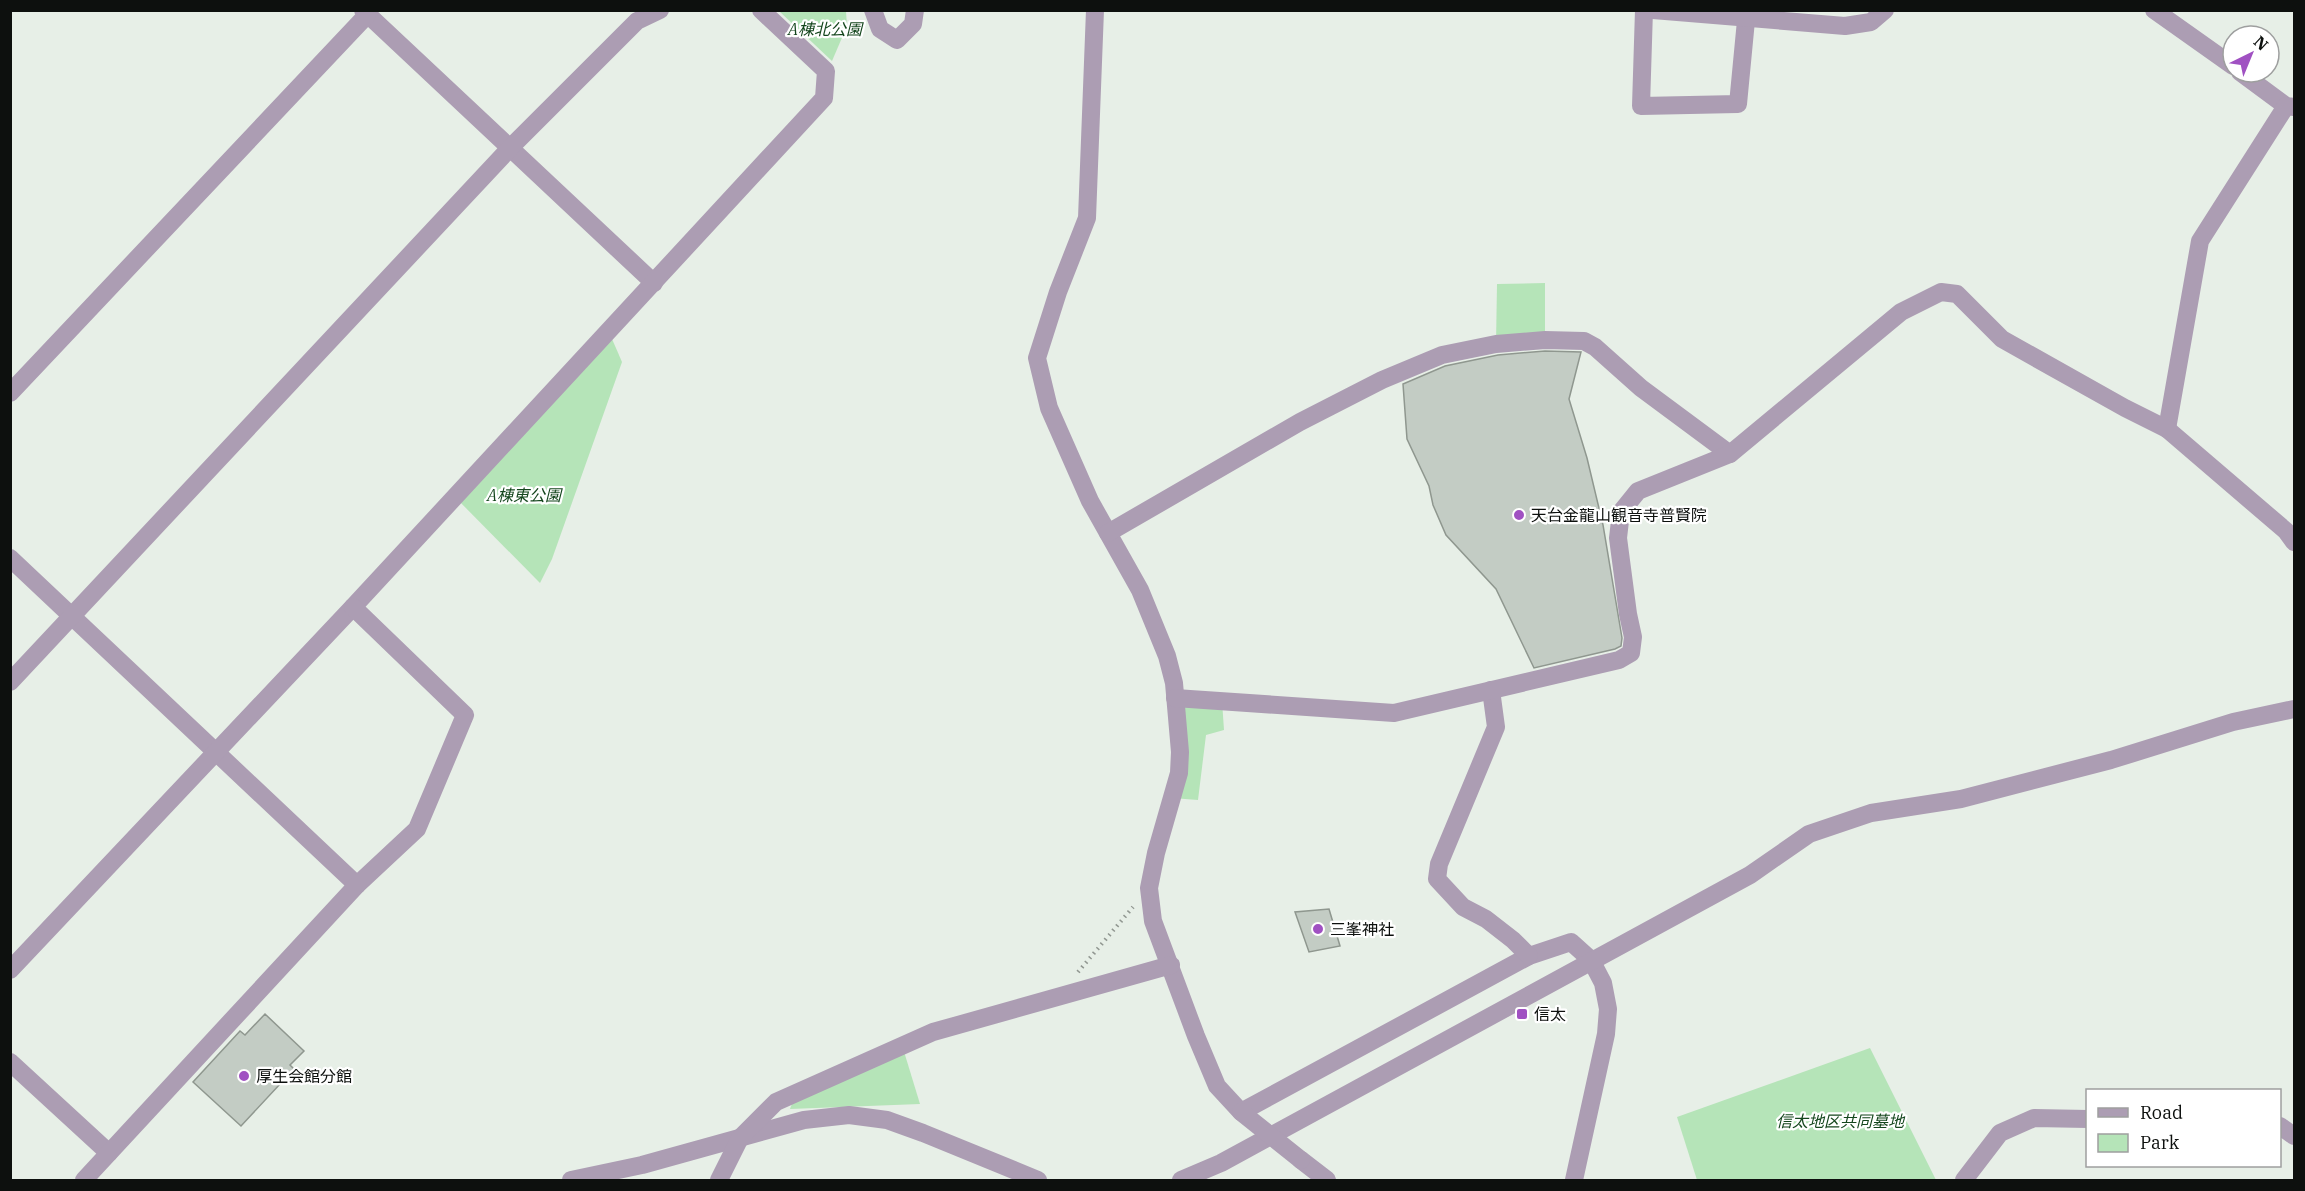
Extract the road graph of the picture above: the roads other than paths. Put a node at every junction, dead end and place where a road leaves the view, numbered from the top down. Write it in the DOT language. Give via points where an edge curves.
graph roads {
  1 [pos="660,10"];
  2 [pos="761,10"];
  3 [pos="873,10"];
  4 [pos="915,10"];
  5 [pos="1095,10"];
  6 [pos="1644,10"];
  7 [pos="1653,10"];
  8 [pos="1885,10"];
  9 [pos="2154,10"];
  10 [pos="365,13"];
  11 [pos="1747,14"];
  12 [pos="632,16"];
  13 [pos="1801,16"];
  14 [pos="2221,57"];
  15 [pos="2258,84"];
  16 [pos="2290,107"];
  17 [pos="511,147"];
  18 [pos="654,283"];
  19 [pos="10,393"];
  20 [pos="2167,429"];
  21 [pos="1730,454"];
  22 [pos="1107,533"];
  23 [pos="2295,542"];
  24 [pos="10,558"];
  25 [pos="353,607"];
  26 [pos="73,617"];
  27 [pos="10,682"];
  28 [pos="1491,690"];
  29 [pos="1175,698"];
  30 [pos="2295,709"];
  31 [pos="217,752"];
  32 [pos="357,885"];
  33 [pos="1529,956"];
  34 [pos="1591,960"];
  35 [pos="1171,965"];
  36 [pos="10,970"];
  37 [pos="10,1062"];
  38 [pos="1241,1112"];
  39 [pos="2086,1119"];
  40 [pos="2281,1127"];
  41 [pos="2295,1136"];
  42 [pos="740,1138"];
  43 [pos="109,1153"];
  44 [pos="84,1180"];
  45 [pos="571,1180"];
  46 [pos="719,1180"];
  47 [pos="1038,1180"];
  48 [pos="1181,1180"];
  49 [pos="1327,1180"];
  50 [pos="1574,1180"];
  51 [pos="1964,1180"];
  1 -- 12 [label="street"];
  2 -- 18 [label="street" via="826,70 824,98"];
  3 -- 4 [label="street" via="880,29 897,40 913,24"];
  5 -- 22 [label="street" via="1086,218 1037,358 1049,408"];
  6 -- 11 [label="street" via="1641,106 1738,104"];
  7 -- 11 [label="street"];
  8 -- 13 [label="street" via="1870,22 1845,26"];
  9 -- 14 [label="street"];
  10 -- 17 [label="street"];
  10 -- 19 [label="street"];
  11 -- 13 [label="street"];
  12 -- 17 [label="street"];
  15 -- 16 [label="street"];
  16 -- 20 [label="street" via="2200,241"];
  17 -- 18 [label="street"];
  17 -- 26 [label="street"];
  18 -- 25 [label="street"];
  20 -- 21 [label="street" via="2002,339 1957,294 1941,292 1901,312"];
  20 -- 23 [label="street"];
  21 -- 22 [label="street" via="1584,341 1496,344 1442,356 1382,380 1300,422"];
  21 -- 28 [label="street" via="1638,491 1621,512 1618,538 1633,638 1631,653 1618,660"];
  22 -- 29 [label="street" via="1140,590 1162,645"];
  24 -- 26 [label="street"];
  25 -- 31 [label="street"];
  25 -- 32 [label="street" via="465,716 417,829"];
  26 -- 27 [label="street"];
  26 -- 31 [label="street"];
  28 -- 29 [label="street" via="1394,713"];
  28 -- 33 [label="street" via="1496,727 1439,864 1437,879 1463,907 1486,919"];
  29 -- 35 [label="street" via="1179,773 1149,888 1153,921"];
  30 -- 34 [label="street" via="2233,722 2111,760 1961,799 1871,813 1809,834 1750,875"];
  31 -- 32 [label="street"];
  31 -- 36 [label="street"];
  32 -- 43 [label="street"];
  33 -- 34 [label="street" via="1571,942"];
  33 -- 38 [label="street"];
  34 -- 48 [label="street" via="1221,1163"];
  34 -- 50 [label="street" via="1603,983 1608,1009"];
  35 -- 38 [label="street" via="1217,1086"];
  35 -- 42 [label="street" via="933,1032 776,1102"];
  37 -- 43 [label="street"];
  38 -- 49 [label="street, bridge"];
  39 -- 51 [label="street" via="2034,1118 2000,1133"];
  40 -- 41 [label="street"];
  42 -- 45 [label="street" via="642,1166"];
  42 -- 46 [label="street"];
  42 -- 47 [label="street" via="804,1120 849,1115 887,1120"];
  43 -- 44 [label="street"];
}
